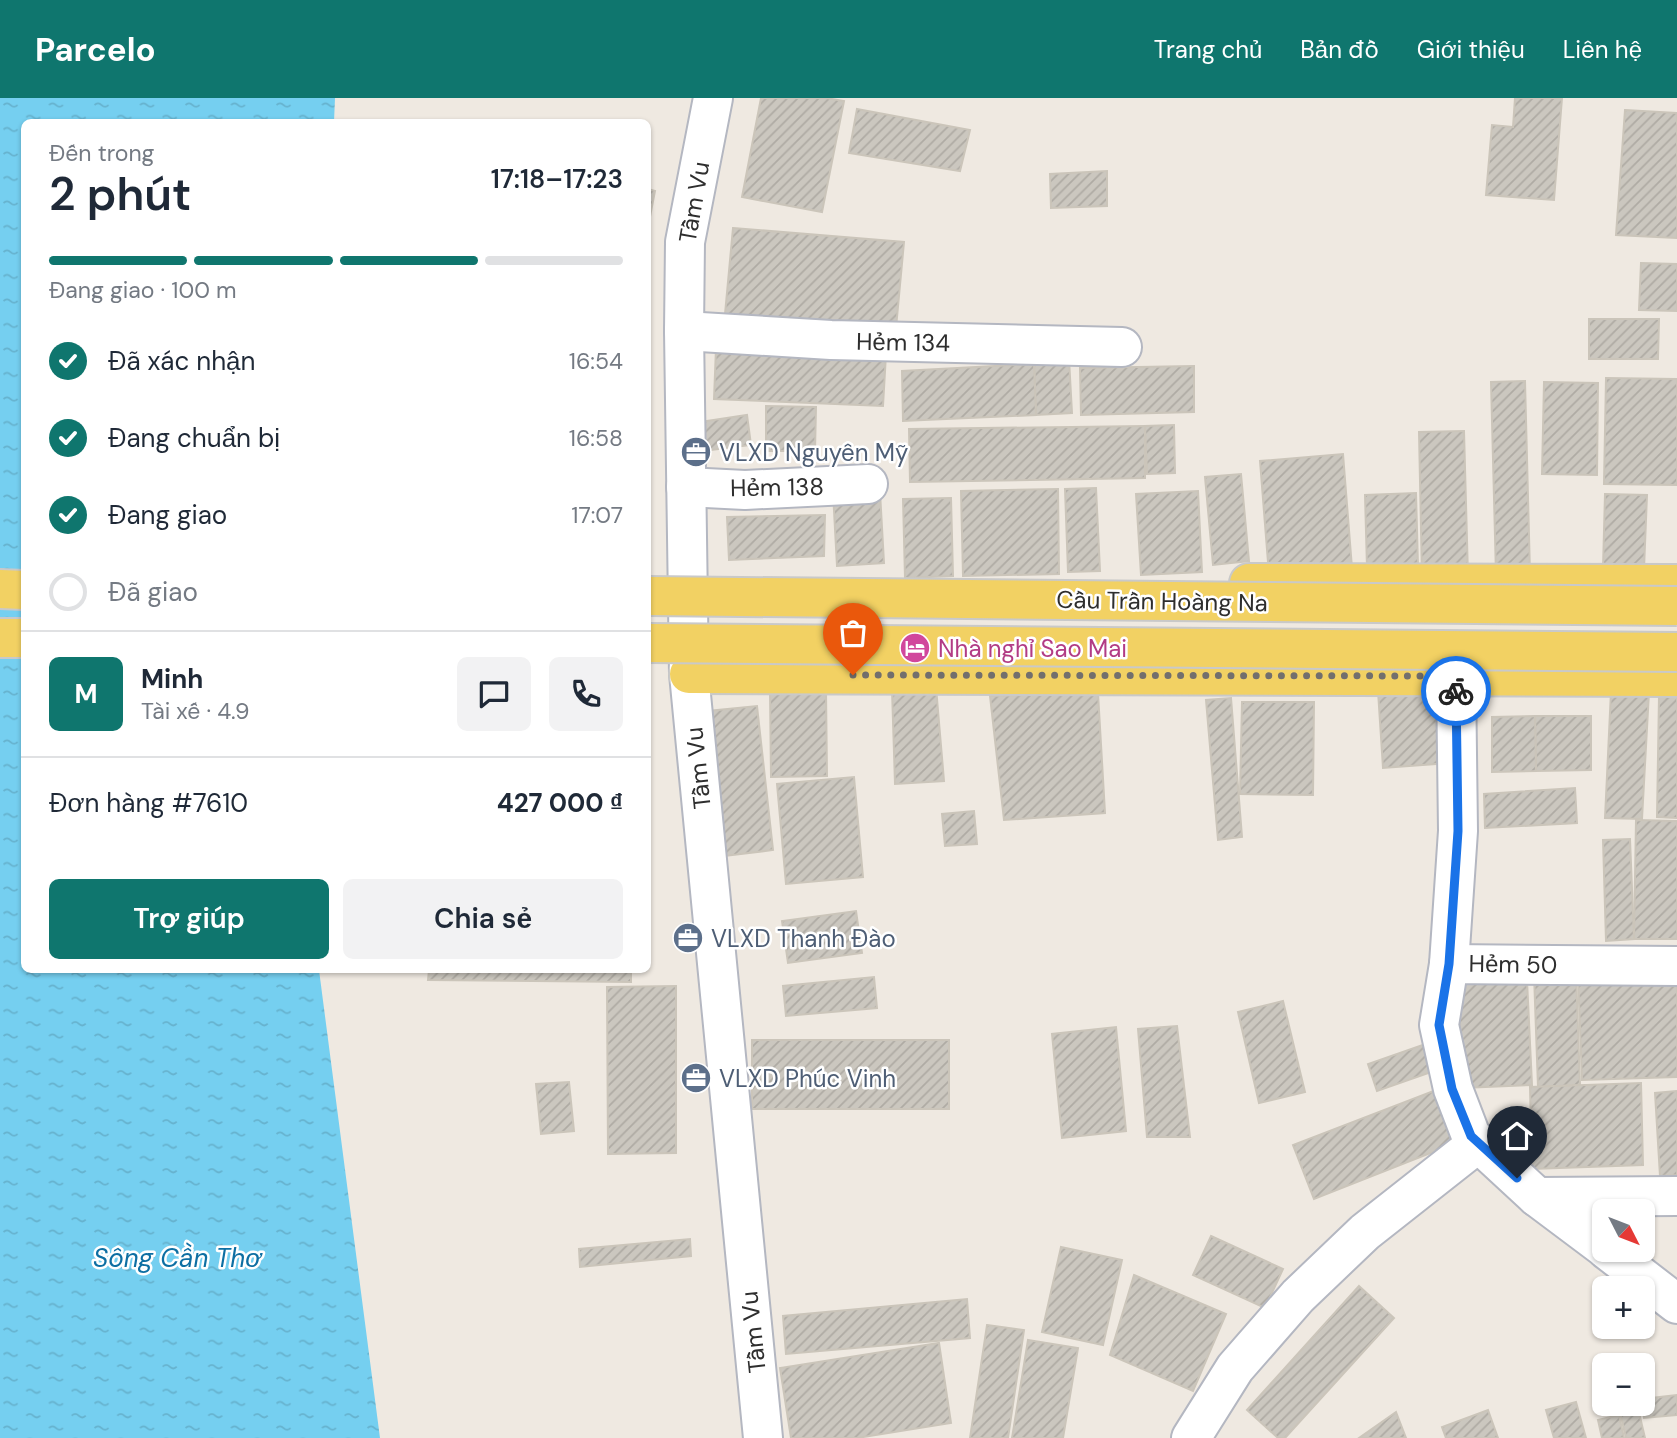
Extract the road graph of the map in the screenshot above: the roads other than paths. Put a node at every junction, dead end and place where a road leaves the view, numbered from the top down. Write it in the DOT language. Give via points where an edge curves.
graph roads {
  1 [pos="713,98"];
  2 [pos="684,331"];
  3 [pos="1122,347"];
  4 [pos="868,484"];
  5 [pos="686,487"];
  6 [pos="687,582"];
  7 [pos="1677,584"];
  8 [pos="0,589"];
  9 [pos="21,590"];
  10 [pos="651,596"];
  11 [pos="1677,606"];
  12 [pos="0,638"];
  13 [pos="21,638"];
  14 [pos="651,643"];
  15 [pos="1677,652"];
  16 [pos="689,674"];
  17 [pos="1456,676"];
  18 [pos="1677,677"];
  19 [pos="1449,964"];
  20 [pos="1677,966"];
  21 [pos="1478,1143"];
  22 [pos="1537,1196"];
  23 [pos="1677,1196"];
  24 [pos="1592,1238"];
  25 [pos="1623,1262"];
  26 [pos="1677,1304"];
  27 [pos="763,1438"];
  28 [pos="1191,1438"];
  1 -- 2 [label="street, Tầm Vu" via="685,242"];
  2 -- 3 [label="street, Hẻm 134" via="831,340"];
  2 -- 5 [label="street, Tầm Vu"];
  4 -- 5 [label="street, Hẻm 138" via="745,490"];
  5 -- 6 [label="street, Tầm Vu"];
  6 -- 7 [label="main road"];
  6 -- 16 [label="street, Tầm Vu"];
  8 -- 9 [label="main road"];
  10 -- 11 [label="main road, Cầu Trần Hoàng Na, bridge"];
  12 -- 13 [label="main road"];
  14 -- 15 [label="main road, Cầu Trần Hoàng Na, bridge"];
  16 -- 17 [label="main road"];
  16 -- 27 [label="street, Tầm Vu"];
  17 -- 18 [label="main road"];
  17 -- 19 [label="street" via="1458,831"];
  19 -- 20 [label="street, Hẻm 50"];
  19 -- 21 [label="street, Hẻm 50" via="1439,1025 1452,1089"];
  21 -- 22 [label="street, Hẻm 50"];
  21 -- 28 [label="street" via="1365,1232 1298,1296 1235,1368"];
  22 -- 23 [label="street"];
  22 -- 24 [label="street, Hẻm 50"];
  25 -- 26 [label="street, Hẻm 50"];
}
